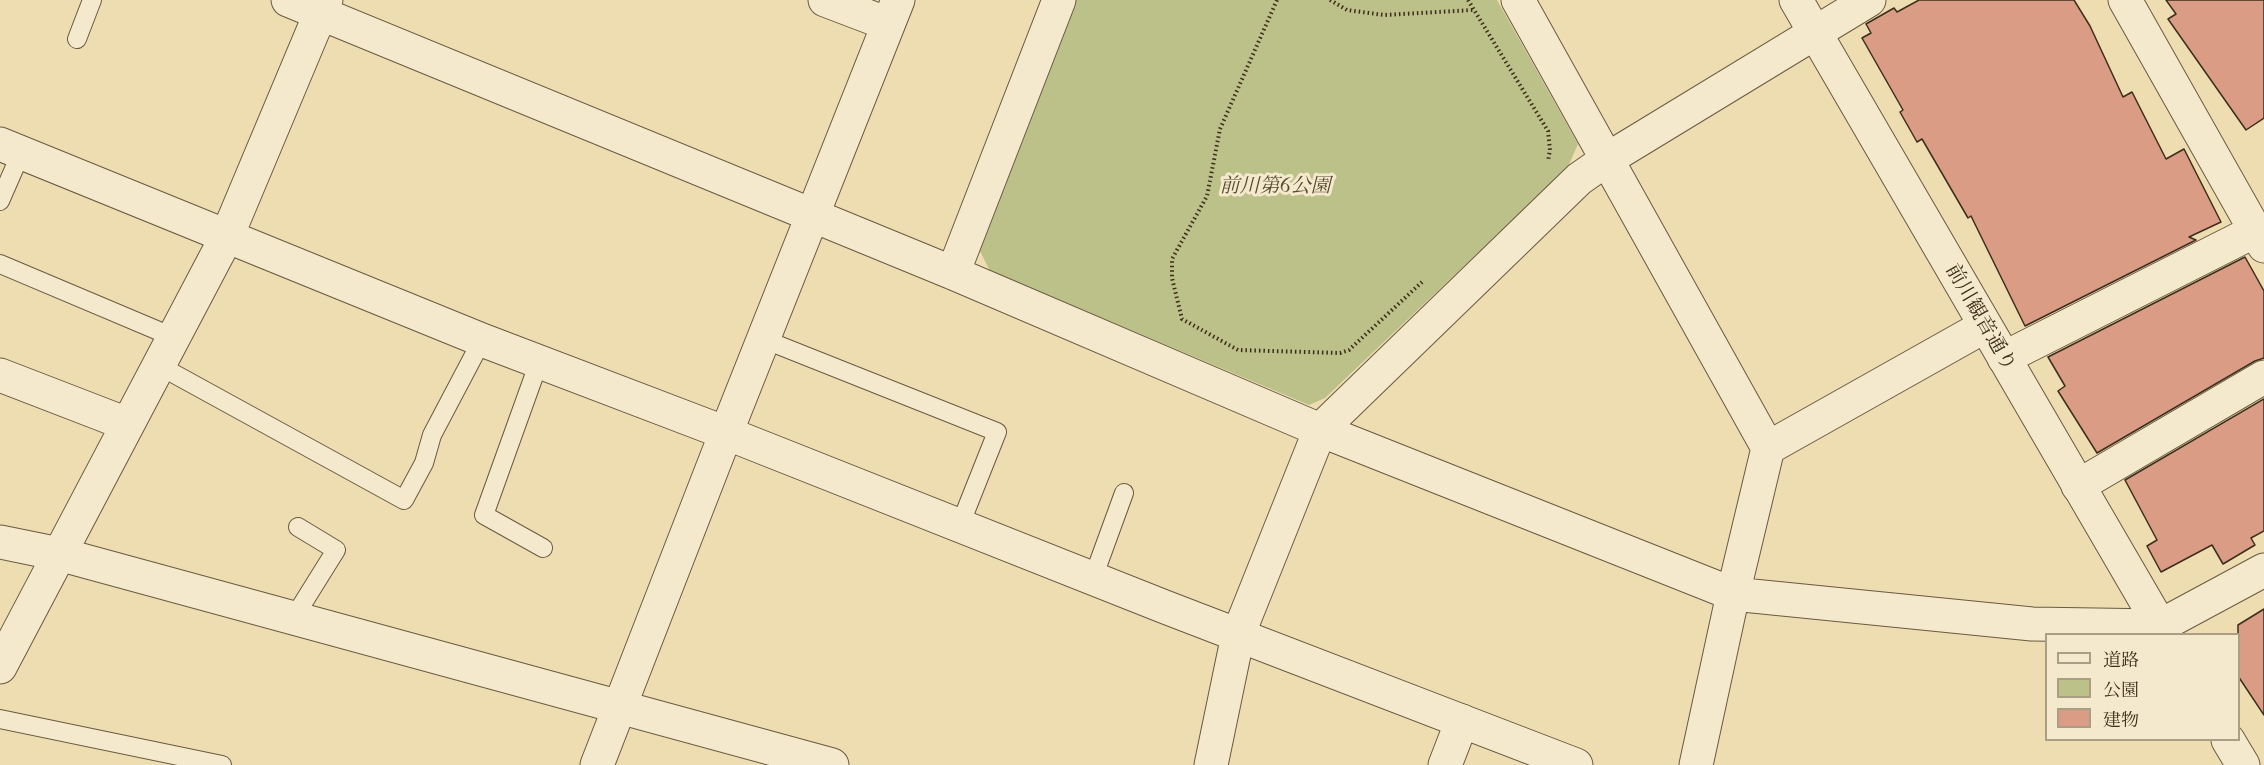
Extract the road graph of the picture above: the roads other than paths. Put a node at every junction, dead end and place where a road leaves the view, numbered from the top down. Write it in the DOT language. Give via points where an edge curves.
graph roads {
  1 [pos="92,0"];
  2 [pos="288,0"];
  3 [pos="825,0"];
  4 [pos="1059,0"];
  5 [pos="1518,0"];
  6 [pos="1796,0"];
  7 [pos="1869,0"];
  8 [pos="2125,0"];
  9 [pos="324,7"];
  10 [pos="893,12"];
  11 [pos="1815,33"];
  12 [pos="77,39"];
  13 [pos="11,149"];
  14 [pos="1606,160"];
  15 [pos="0,201"];
  16 [pos="813,214"];
  17 [pos="227,236"];
  18 [pos="2260,239"];
  19 [pos="0,264"];
  20 [pos="953,273"];
  21 [pos="1985,326"];
  22 [pos="763,339"];
  23 [pos="482,340"];
  24 [pos="166,351"];
  25 [pos="2004,358"];
  26 [pos="539,362"];
  27 [pos="0,375"];
  28 [pos="2264,377"];
  29 [pos="127,424"];
  30 [pos="1320,430"];
  31 [pos="726,432"];
  32 [pos="1768,448"];
  33 [pos="2078,486"];
  34 [pos="1124,493"];
  35 [pos="960,525"];
  36 [pos="298,527"];
  37 [pos="0,542"];
  38 [pos="543,548"];
  39 [pos="59,554"];
  40 [pos="2264,570"];
  41 [pos="1093,578"];
  42 [pos="1733,594"];
  43 [pos="293,619"];
  44 [pos="2162,630"];
  45 [pos="1238,635"];
  46 [pos="0,667"];
  47 [pos="618,707"];
  48 [pos="0,719"];
  49 [pos="1462,721"];
  50 [pos="2229,741"];
  51 [pos="222,765"];
  52 [pos="597,765"];
  53 [pos="832,765"];
  54 [pos="1211,765"];
  55 [pos="1445,765"];
  56 [pos="1576,765"];
  57 [pos="1696,765"];
  58 [pos="2243,765"];
  1 -- 12 [label="lane"];
  2 -- 9 [label="street"];
  3 -- 10 [label="street"];
  4 -- 20 [label="street"];
  5 -- 14 [label="street"];
  6 -- 11 [label="street, 前川観音通り"];
  7 -- 11 [label="street"];
  8 -- 18 [label="street"];
  9 -- 16 [label="street"];
  9 -- 17 [label="street"];
  10 -- 16 [label="street"];
  11 -- 14 [label="street"];
  11 -- 21 [label="street, 前川観音通り"];
  13 -- 15 [label="lane"];
  13 -- 17 [label="street"];
  14 -- 30 [label="street" via="1579,178"];
  14 -- 32 [label="street"];
  16 -- 20 [label="street"];
  16 -- 22 [label="street"];
  17 -- 23 [label="street"];
  17 -- 24 [label="street"];
  18 -- 25 [label="street"];
  19 -- 24 [label="lane"];
  20 -- 30 [label="street"];
  21 -- 25 [label="street, 前川観音通り"];
  21 -- 32 [label="street"];
  22 -- 31 [label="street"];
  22 -- 35 [label="lane" via="997,432"];
  23 -- 24 [label="lane" via="432,435 424,463 404,500"];
  23 -- 26 [label="street"];
  24 -- 29 [label="street"];
  25 -- 33 [label="street, 前川観音通り"];
  26 -- 31 [label="street"];
  26 -- 38 [label="lane" via="484,514"];
  27 -- 29 [label="street"];
  28 -- 33 [label="street"];
  29 -- 39 [label="street"];
  30 -- 42 [label="street"];
  30 -- 45 [label="street"];
  31 -- 35 [label="street"];
  31 -- 47 [label="street"];
  32 -- 42 [label="street"];
  33 -- 44 [label="street, 前川観音通り"];
  34 -- 41 [label="lane"];
  35 -- 41 [label="street"];
  36 -- 43 [label="lane" via="336,550"];
  37 -- 39 [label="street"];
  39 -- 43 [label="street"];
  39 -- 46 [label="street"];
  40 -- 44 [label="street"];
  41 -- 45 [label="street"];
  42 -- 44 [label="street" via="2032,624"];
  42 -- 57 [label="street"];
  43 -- 47 [label="street"];
  45 -- 49 [label="street"];
  45 -- 54 [label="street"];
  47 -- 52 [label="street"];
  47 -- 53 [label="street"];
  48 -- 51 [label="lane"];
  49 -- 55 [label="street"];
  49 -- 56 [label="street"];
  50 -- 58 [label="street"];
}
